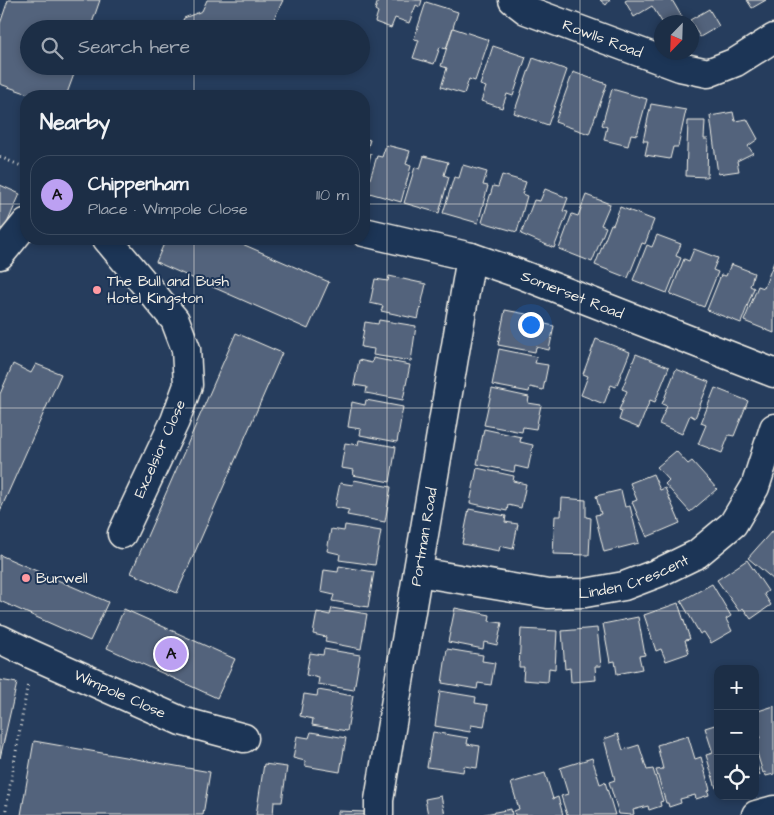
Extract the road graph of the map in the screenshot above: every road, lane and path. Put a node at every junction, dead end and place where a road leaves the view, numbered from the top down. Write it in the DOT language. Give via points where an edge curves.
graph roads {
  1 [pos="513,0"];
  2 [pos="774,38"];
  3 [pos="0,157"];
  4 [pos="20,165"];
  5 [pos="20,231"];
  6 [pos="370,233"];
  7 [pos="112,245"];
  8 [pos="0,256"];
  9 [pos="470,257"];
  10 [pos="774,373"];
  11 [pos="774,428"];
  12 [pos="122,534"];
  13 [pos="418,572"];
  14 [pos="0,639"];
  15 [pos="31,654"];
  16 [pos="244,738"];
  17 [pos="774,810"];
  18 [pos="5,815"];
  19 [pos="379,815"];
  20 [pos="756,815"];
  1 -- 2 [label="street, Rowlls Road" via="526,10 680,68 708,72 736,62"];
  3 -- 4 [label="path"];
  5 -- 8 [label="street"];
  6 -- 9 [label="street, Somerset Road"];
  7 -- 12 [label="street, Excelsior Close" via="175,320 186,349 188,385 175,421"];
  9 -- 10 [label="street, Somerset Road"];
  9 -- 13 [label="street, Portman Road"];
  11 -- 13 [label="street, Linden Crescent" via="755,487 732,524 697,554 658,573 624,586 548,594"];
  13 -- 19 [label="street, Portman Road"];
  14 -- 15 [label="street, Wimpole Close"];
  15 -- 16 [label="street, Wimpole Close" via="181,721"];
  15 -- 18 [label="path" via="26,702"];
  17 -- 20 [label="street"];
}
